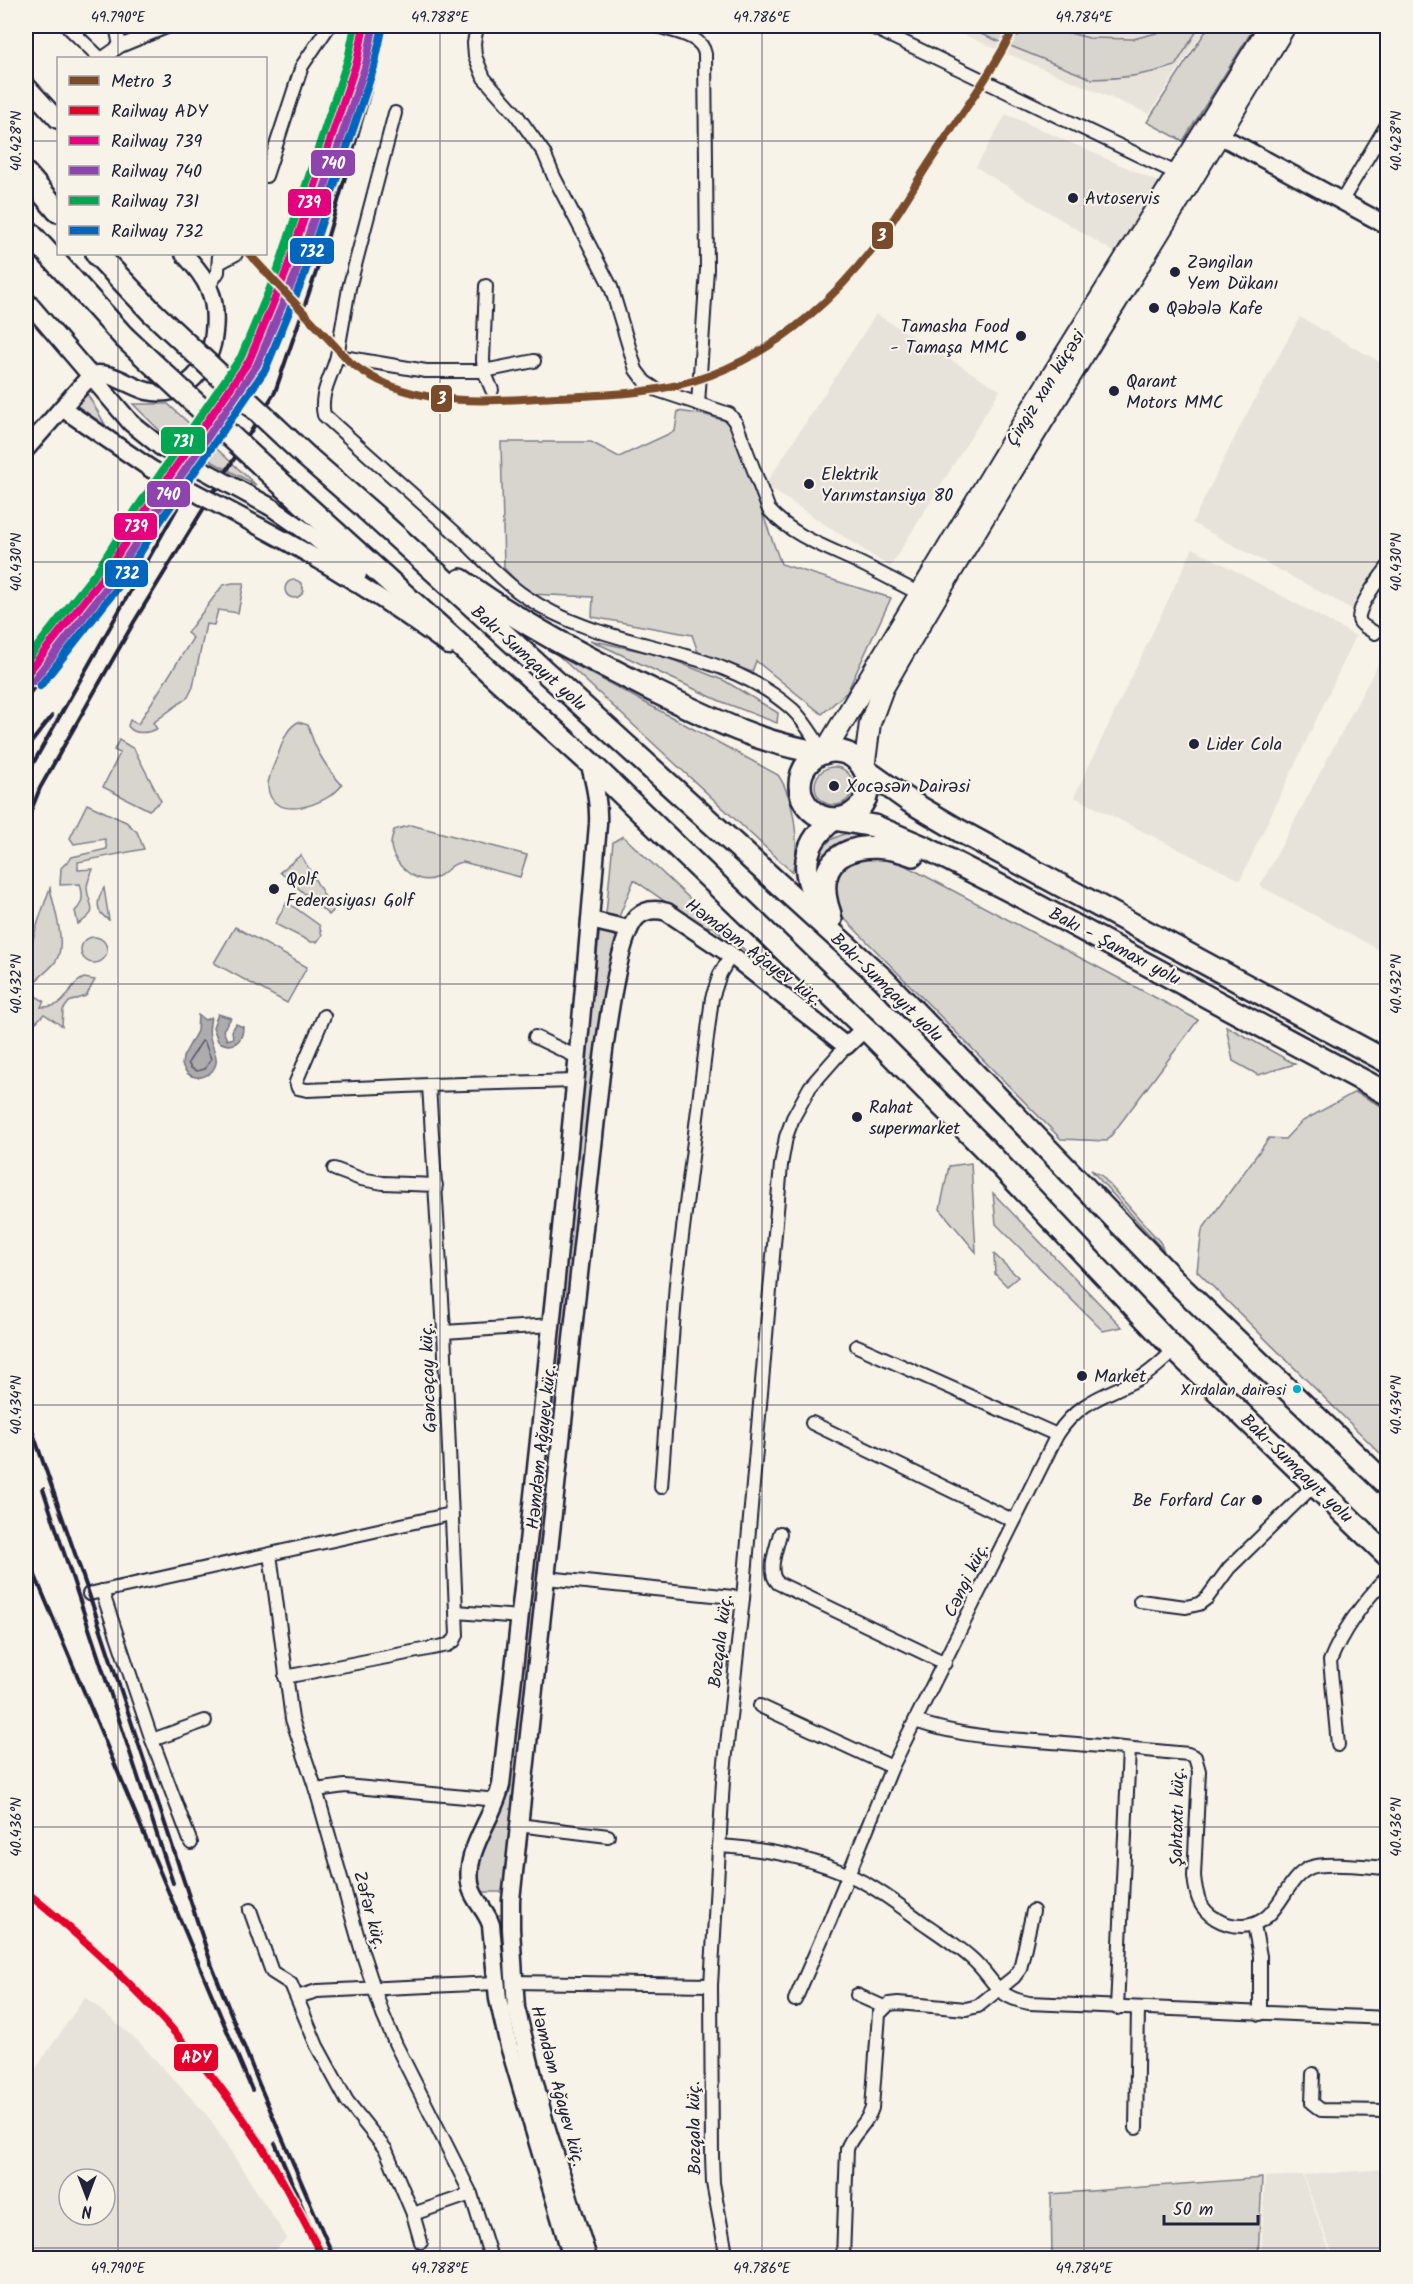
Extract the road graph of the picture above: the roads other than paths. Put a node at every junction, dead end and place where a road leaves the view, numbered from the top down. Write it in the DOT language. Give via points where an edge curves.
graph roads {
  1 [pos="67,26"];
  2 [pos="116,26"];
  3 [pos="169,26"];
  4 [pos="329,26"];
  5 [pos="477,26"];
  6 [pos="658,26"];
  7 [pos="870,26"];
  8 [pos="1270,26"];
  9 [pos="1285,26"];
  10 [pos="120,46"];
  11 [pos="100,57"];
  12 [pos="103,57"];
  13 [pos="26,85"];
  14 [pos="395,113"];
  15 [pos="57,119"];
  16 [pos="1388,123"];
  17 [pos="1219,135"];
  18 [pos="267,173"];
  19 [pos="26,174"];
  20 [pos="1178,174"];
  21 [pos="1341,202"];
  22 [pos="57,210"];
  23 [pos="1388,226"];
  24 [pos="26,229"];
  25 [pos="98,255"];
  26 [pos="185,255"];
  27 [pos="219,259"];
  28 [pos="209,286"];
  29 [pos="486,286"];
  30 [pos="26,300"];
  31 [pos="338,356"];
  32 [pos="534,361"];
  33 [pos="484,371"];
  34 [pos="90,375"];
  35 [pos="492,390"];
  36 [pos="106,395"];
  37 [pos="698,404"];
  38 [pos="62,408"];
  39 [pos="26,448"];
  40 [pos="145,465"];
  41 [pos="366,509"];
  42 [pos="1388,567"];
  43 [pos="920,594"];
  44 [pos="404,613"];
  45 [pos="1376,633"];
  46 [pos="517,697"];
  47 [pos="824,753"];
  48 [pos="589,762"];
  49 [pos="864,769"];
  50 [pos="834,819"];
  51 [pos="1016,894"];
  52 [pos="590,920"];
  53 [pos="832,920"];
  54 [pos="629,929"];
  55 [pos="731,956"];
  56 [pos="883,979"];
  57 [pos="324,1016"];
  58 [pos="865,1028"];
  59 [pos="535,1037"];
  60 [pos="846,1046"];
  61 [pos="577,1057"];
  62 [pos="1388,1062"];
  63 [pos="575,1081"];
  64 [pos="429,1085"];
  65 [pos="1388,1094"];
  66 [pos="334,1168"];
  67 [pos="435,1185"];
  68 [pos="552,1325"];
  69 [pos="444,1332"];
  70 [pos="857,1346"];
  71 [pos="1175,1350"];
  72 [pos="812,1423"];
  73 [pos="1057,1435"];
  74 [pos="1314,1485"];
  75 [pos="1388,1486"];
  76 [pos="661,1487"];
  77 [pos="452,1514"];
  78 [pos="1014,1521"];
  79 [pos="780,1533"];
  80 [pos="270,1554"];
  81 [pos="1388,1556"];
  82 [pos="1388,1576"];
  83 [pos="546,1578"];
  84 [pos="102,1591"];
  85 [pos="89,1594"];
  86 [pos="743,1598"];
  87 [pos="1140,1601"];
  88 [pos="457,1612"];
  89 [pos="520,1617"];
  90 [pos="945,1664"];
  91 [pos="285,1677"];
  92 [pos="760,1706"];
  93 [pos="205,1721"];
  94 [pos="915,1721"];
  95 [pos="152,1740"];
  96 [pos="1338,1745"];
  97 [pos="1129,1749"];
  98 [pos="892,1767"];
  99 [pos="316,1790"];
  100 [pos="498,1800"];
  101 [pos="518,1825"];
  102 [pos="608,1836"];
  103 [pos="190,1843"];
  104 [pos="719,1846"];
  105 [pos="1388,1868"];
  106 [pos="848,1875"];
  107 [pos="250,1910"];
  108 [pos="1033,1911"];
  109 [pos="1254,1925"];
  110 [pos="513,1982"];
  111 [pos="496,1983"];
  112 [pos="711,1985"];
  113 [pos="375,1990"];
  114 [pos="999,1991"];
  115 [pos="856,1995"];
  116 [pos="297,1997"];
  117 [pos="795,2000"];
  118 [pos="884,2007"];
  119 [pos="1117,2008"];
  120 [pos="1138,2009"];
  121 [pos="1260,2014"];
  122 [pos="1388,2018"];
  123 [pos="1313,2074"];
  124 [pos="1388,2111"];
  125 [pos="1136,2128"];
  126 [pos="471,2194"];
  127 [pos="413,2214"];
  128 [pos="421,2242"];
  129 [pos="491,2259"];
  130 [pos="572,2259"];
  131 [pos="588,2259"];
  132 [pos="727,2259"];
  133 [pos="843,2259"];
  1 -- 11 [label="street"];
  2 -- 10 [label="street"];
  3 -- 10 [label="street"];
  4 -- 18 [label="street" via="302,66"];
  5 -- 37 [label="street" via="475,56 484,78 544,153 611,287 636,370 657,390"];
  6 -- 37 [label="street" via="699,41 705,54 707,269"];
  7 -- 20 [label="street"];
  8 -- 20 [label="main road, Çingiz xan küçəsi"];
  9 -- 17 [label="main road, Çingiz xan küçəsi"];
  10 -- 12 [label="street"];
  13 -- 15 [label="street"];
  14 -- 31 [label="street" via="343,313"];
  16 -- 21 [label="street"];
  17 -- 21 [label="street"];
  17 -- 49 [label="main road, Çingiz xan küçəsi" via="883,688 870,723"];
  19 -- 22 [label="highway"];
  20 -- 43 [label="main road, Çingiz xan küçəsi"];
  21 -- 23 [label="street"];
  24 -- 46 [label="highway, Bakı-Sumqayıt yolu, bridge" via="124,337"];
  25 -- 41 [label="highway, bridge" via="151,311"];
  26 -- 28 [label="street"];
  27 -- 28 [label="street" via="218,272"];
  28 -- 34 [label="street" via="214,303 213,346 210,358 192,380 182,387 150,392 106,374"];
  29 -- 33 [label="street"];
  30 -- 34 [label="street"];
  31 -- 33 [label="street" via="413,370"];
  31 -- 47 [label="street" via="322,397 324,415 518,591 575,625 680,653 762,688 804,722"];
  32 -- 33 [label="street"];
  33 -- 35 [label="street"];
  34 -- 36 [label="street"];
  34 -- 38 [label="street"];
  36 -- 40 [label="street"];
  36 -- 44 [label="street, bridge" via="131,423 161,447 271,507 314,537"];
  37 -- 43 [label="street" via="729,414 736,423 762,494 777,518 821,547"];
  38 -- 39 [label="street"];
  38 -- 40 [label="street"];
  40 -- 44 [label="street, bridge" via="309,554"];
  41 -- 47 [label="highway" via="492,602 590,660 767,741"];
  41 -- 56 [label="highway, Bakı-Sumqayıt yolu"];
  42 -- 45 [label="street" via="1358,616 1360,623"];
  43 -- 47 [label="main road, Çingiz xan küçəsi"];
  44 -- 46 [label="street"];
  46 -- 48 [label="highway, Bakı-Sumqayıt yolu"];
  47 -- 49 [label="highway" via="843,753"];
  47 -- 50 [label="highway" via="806,768 801,791 812,811"];
  48 -- 52 [label="street" via="599,806"];
  48 -- 58 [label="highway, Bakı-Sumqayıt yolu"];
  49 -- 50 [label="highway" via="868,786 863,802 851,814"];
  49 -- 62 [label="highway, Bakı - Şamaxı yolu" via="960,831"];
  50 -- 51 [label="highway, Bakı - Şamaxı yolu" via="897,834"];
  50 -- 53 [label="highway" via="814,839 806,876 814,897"];
  51 -- 53 [label="highway" via="897,849 862,847 841,856 827,872 826,902"];
  51 -- 65 [label="highway, Bakı - Şamaxı yolu"];
  52 -- 54 [label="street"];
  52 -- 61 [label="street"];
  53 -- 56 [label="highway"];
  54 -- 55 [label="street, Həmdəm Ağayev küç." via="646,911 667,912"];
  54 -- 83 [label="street, Həmdəm Ağayev küç." via="605,1042"];
  55 -- 60 [label="street, Həmdəm Ağayev küç."];
  55 -- 76 [label="street" via="712,998 675,1284"];
  56 -- 75 [label="highway, Bakı-Sumqayıt yolu" via="1182,1288"];
  57 -- 64 [label="street" via="296,1082 298,1088"];
  58 -- 60 [label="street"];
  58 -- 71 [label="highway, Bakı-Sumqayıt yolu"];
  59 -- 61 [label="street"];
  60 -- 86 [label="street, Bozqala küç." via="810,1087 786,1137"];
  61 -- 63 [label="street"];
  63 -- 64 [label="street"];
  63 -- 68 [label="street"];
  64 -- 67 [label="street, Gəncəçay küç."];
  66 -- 67 [label="street" via="384,1183"];
  67 -- 69 [label="street, Gəncəçay küç."];
  68 -- 69 [label="street"];
  68 -- 89 [label="street"];
  69 -- 77 [label="street, Gəncəçay küç."];
  70 -- 73 [label="street"];
  71 -- 73 [label="street, Cəngi küç." via="1144,1376 1073,1413"];
  71 -- 74 [label="highway, Bakı-Sumqayıt yolu"];
  72 -- 78 [label="street"];
  73 -- 78 [label="street, Cəngi küç."];
  74 -- 81 [label="highway, Bakı-Sumqayıt yolu"];
  74 -- 87 [label="street" via="1229,1568 1199,1604 1186,1607"];
  77 -- 80 [label="street"];
  77 -- 88 [label="street, Gəncəçay küç."];
  78 -- 90 [label="street, Cəngi küç."];
  79 -- 90 [label="street" via="772,1570 778,1583"];
  80 -- 84 [label="street"];
  80 -- 91 [label="street, Zəfər küç."];
  82 -- 96 [label="street" via="1361,1607 1330,1661"];
  83 -- 86 [label="street"];
  83 -- 101 [label="street, Həmdəm Ağayev küç."];
  84 -- 85 [label="street"];
  84 -- 95 [label="street"];
  86 -- 104 [label="street, Bozqala küç."];
  88 -- 89 [label="street"];
  88 -- 91 [label="street, Gəncəçay küç." via="457,1635 448,1644"];
  89 -- 100 [label="street"];
  90 -- 94 [label="street, Cəngi küç."];
  91 -- 99 [label="street, Zəfər küç." via="292,1719"];
  92 -- 98 [label="street"];
  93 -- 95 [label="street"];
  94 -- 97 [label="street, Şahtaxtı küç." via="955,1733 999,1739"];
  94 -- 98 [label="street, Cəngi küç."];
  95 -- 103 [label="street"];
  97 -- 109 [label="street, Şahtaxtı küç." via="1188,1754 1195,1758 1199,1771 1195,1891 1200,1906 1221,1922"];
  97 -- 119 [label="street"];
  98 -- 106 [label="street, Cəngi küç."];
  99 -- 100 [label="street" via="345,1786"];
  99 -- 113 [label="street, Zəfər küç."];
  100 -- 111 [label="street" via="476,1843 470,1866 471,1889 491,1925"];
  101 -- 102 [label="street"];
  101 -- 110 [label="street, Həmdəm Ağayev küç." via="511,1900"];
  104 -- 106 [label="street" via="781,1854"];
  104 -- 112 [label="street, Bozqala küç."];
  105 -- 109 [label="street" via="1310,1867 1263,1920"];
  106 -- 114 [label="street" via="882,1894 971,1958"];
  106 -- 117 [label="street, Cəngi küç."];
  107 -- 116 [label="street" via="272,1972 291,1984"];
  108 -- 114 [label="street" via="1020,1969"];
  109 -- 121 [label="street" via="1260,1956"];
  110 -- 111 [label="street"];
  110 -- 112 [label="street"];
  110 -- 131 [label="street, Həmdəm Ağayev küç." via="545,2123"];
  111 -- 113 [label="street"];
  111 -- 130 [label="street" via="509,2046"];
  112 -- 132 [label="street, Bozqala küç." via="713,2183"];
  113 -- 116 [label="street" via="317,1991"];
  113 -- 126 [label="street, Zəfər küç." via="396,2045"];
  114 -- 118 [label="street" via="972,2008 898,2003"];
  114 -- 119 [label="street" via="1015,2001"];
  115 -- 118 [label="street"];
  116 -- 127 [label="street" via="317,2046 347,2101 386,2150"];
  118 -- 133 [label="street" via="879,2014 870,2117 854,2134 847,2149"];
  119 -- 120 [label="street"];
  120 -- 121 [label="street"];
  120 -- 125 [label="street"];
  121 -- 122 [label="street"];
  123 -- 124 [label="street" via="1312,2103 1321,2110"];
  126 -- 127 [label="street"];
  126 -- 129 [label="street, Zəfər küç."];
  127 -- 128 [label="street"];
}
